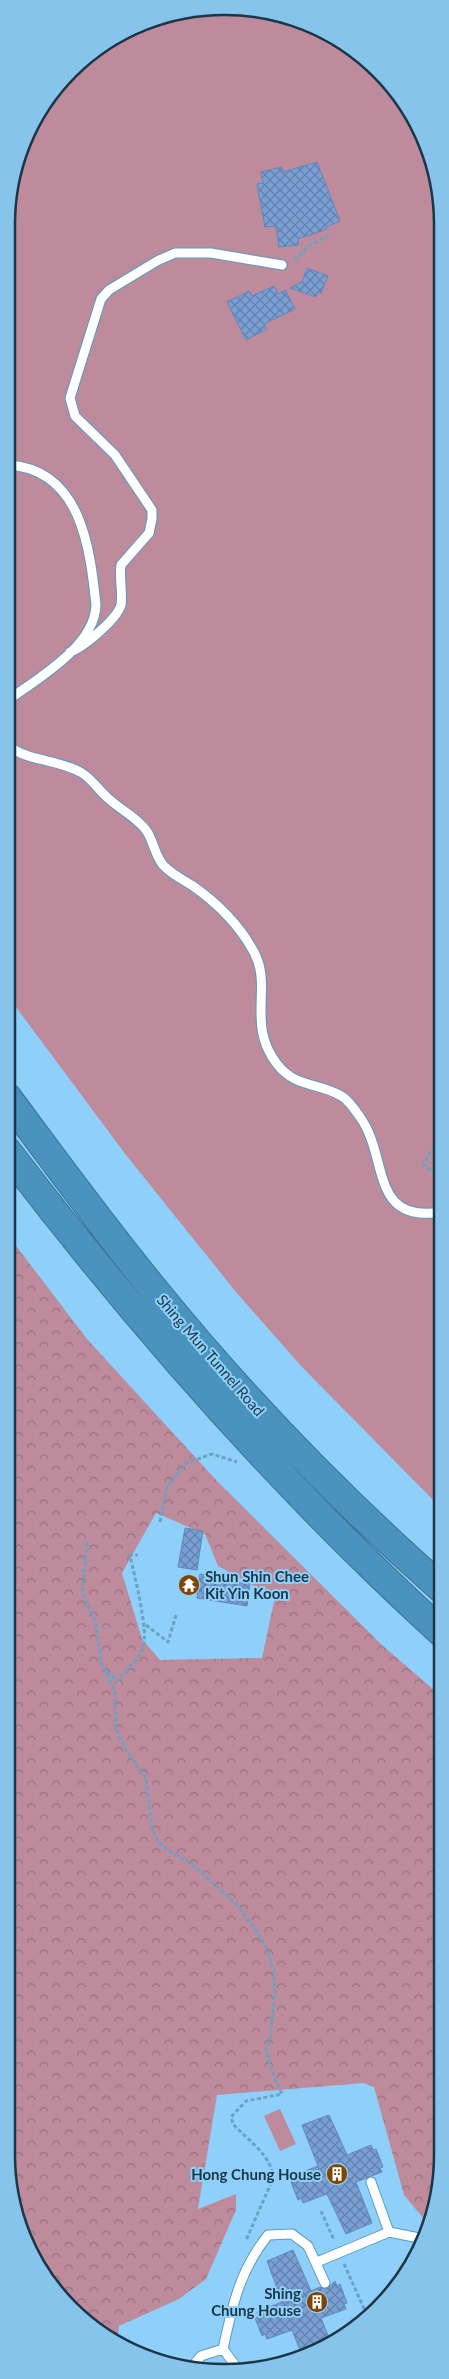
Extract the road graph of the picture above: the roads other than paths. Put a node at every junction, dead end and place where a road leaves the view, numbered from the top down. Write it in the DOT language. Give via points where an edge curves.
graph roads {
  1 [pos="282,266"];
  2 [pos="15,466"];
  3 [pos="70,652"];
  4 [pos="15,695"];
  5 [pos="15,750"];
  6 [pos="15,1108"];
  7 [pos="15,1161"];
  8 [pos="434,1213"];
  9 [pos="434,1581"];
  10 [pos="434,1625"];
  11 [pos="371,2182"];
  12 [pos="389,2232"];
  13 [pos="416,2238"];
  14 [pos="317,2262"];
  15 [pos="325,2283"];
  16 [pos="223,2349"];
  17 [pos="196,2362"];
  18 [pos="234,2364"];
  1 -- 3 [label="lane" via="211,253 175,253 109,290 101,299 70,403 79,420 109,448 150,504 152,519 149,532 121,566 118,611 86,643"];
  2 -- 3 [label="lane" via="32,469 53,482 67,498 81,523 88,546 96,610 88,632"];
  3 -- 4 [label="lane"];
  5 -- 8 [label="lane" via="87,776 141,825 163,866 227,915 259,963 260,1024 275,1062 295,1080 336,1094 349,1103 368,1132 384,1183 396,1204 415,1214"];
  6 -- 9 [label="highway, Shing Mun Tunnel Road" via="77,1192 190,1333 331,1485"];
  7 -- 10 [label="highway, Shing Mun Tunnel Road" via="146,1325 274,1468 323,1520"];
  11 -- 12 [label="lane"];
  12 -- 13 [label="lane"];
  12 -- 14 [label="lane"];
  14 -- 15 [label="lane"];
  14 -- 16 [label="lane" via="308,2246 292,2234 268,2235 252,2255 235,2294"];
  16 -- 17 [label="lane" via="201,2356"];
  16 -- 18 [label="lane"];
}
